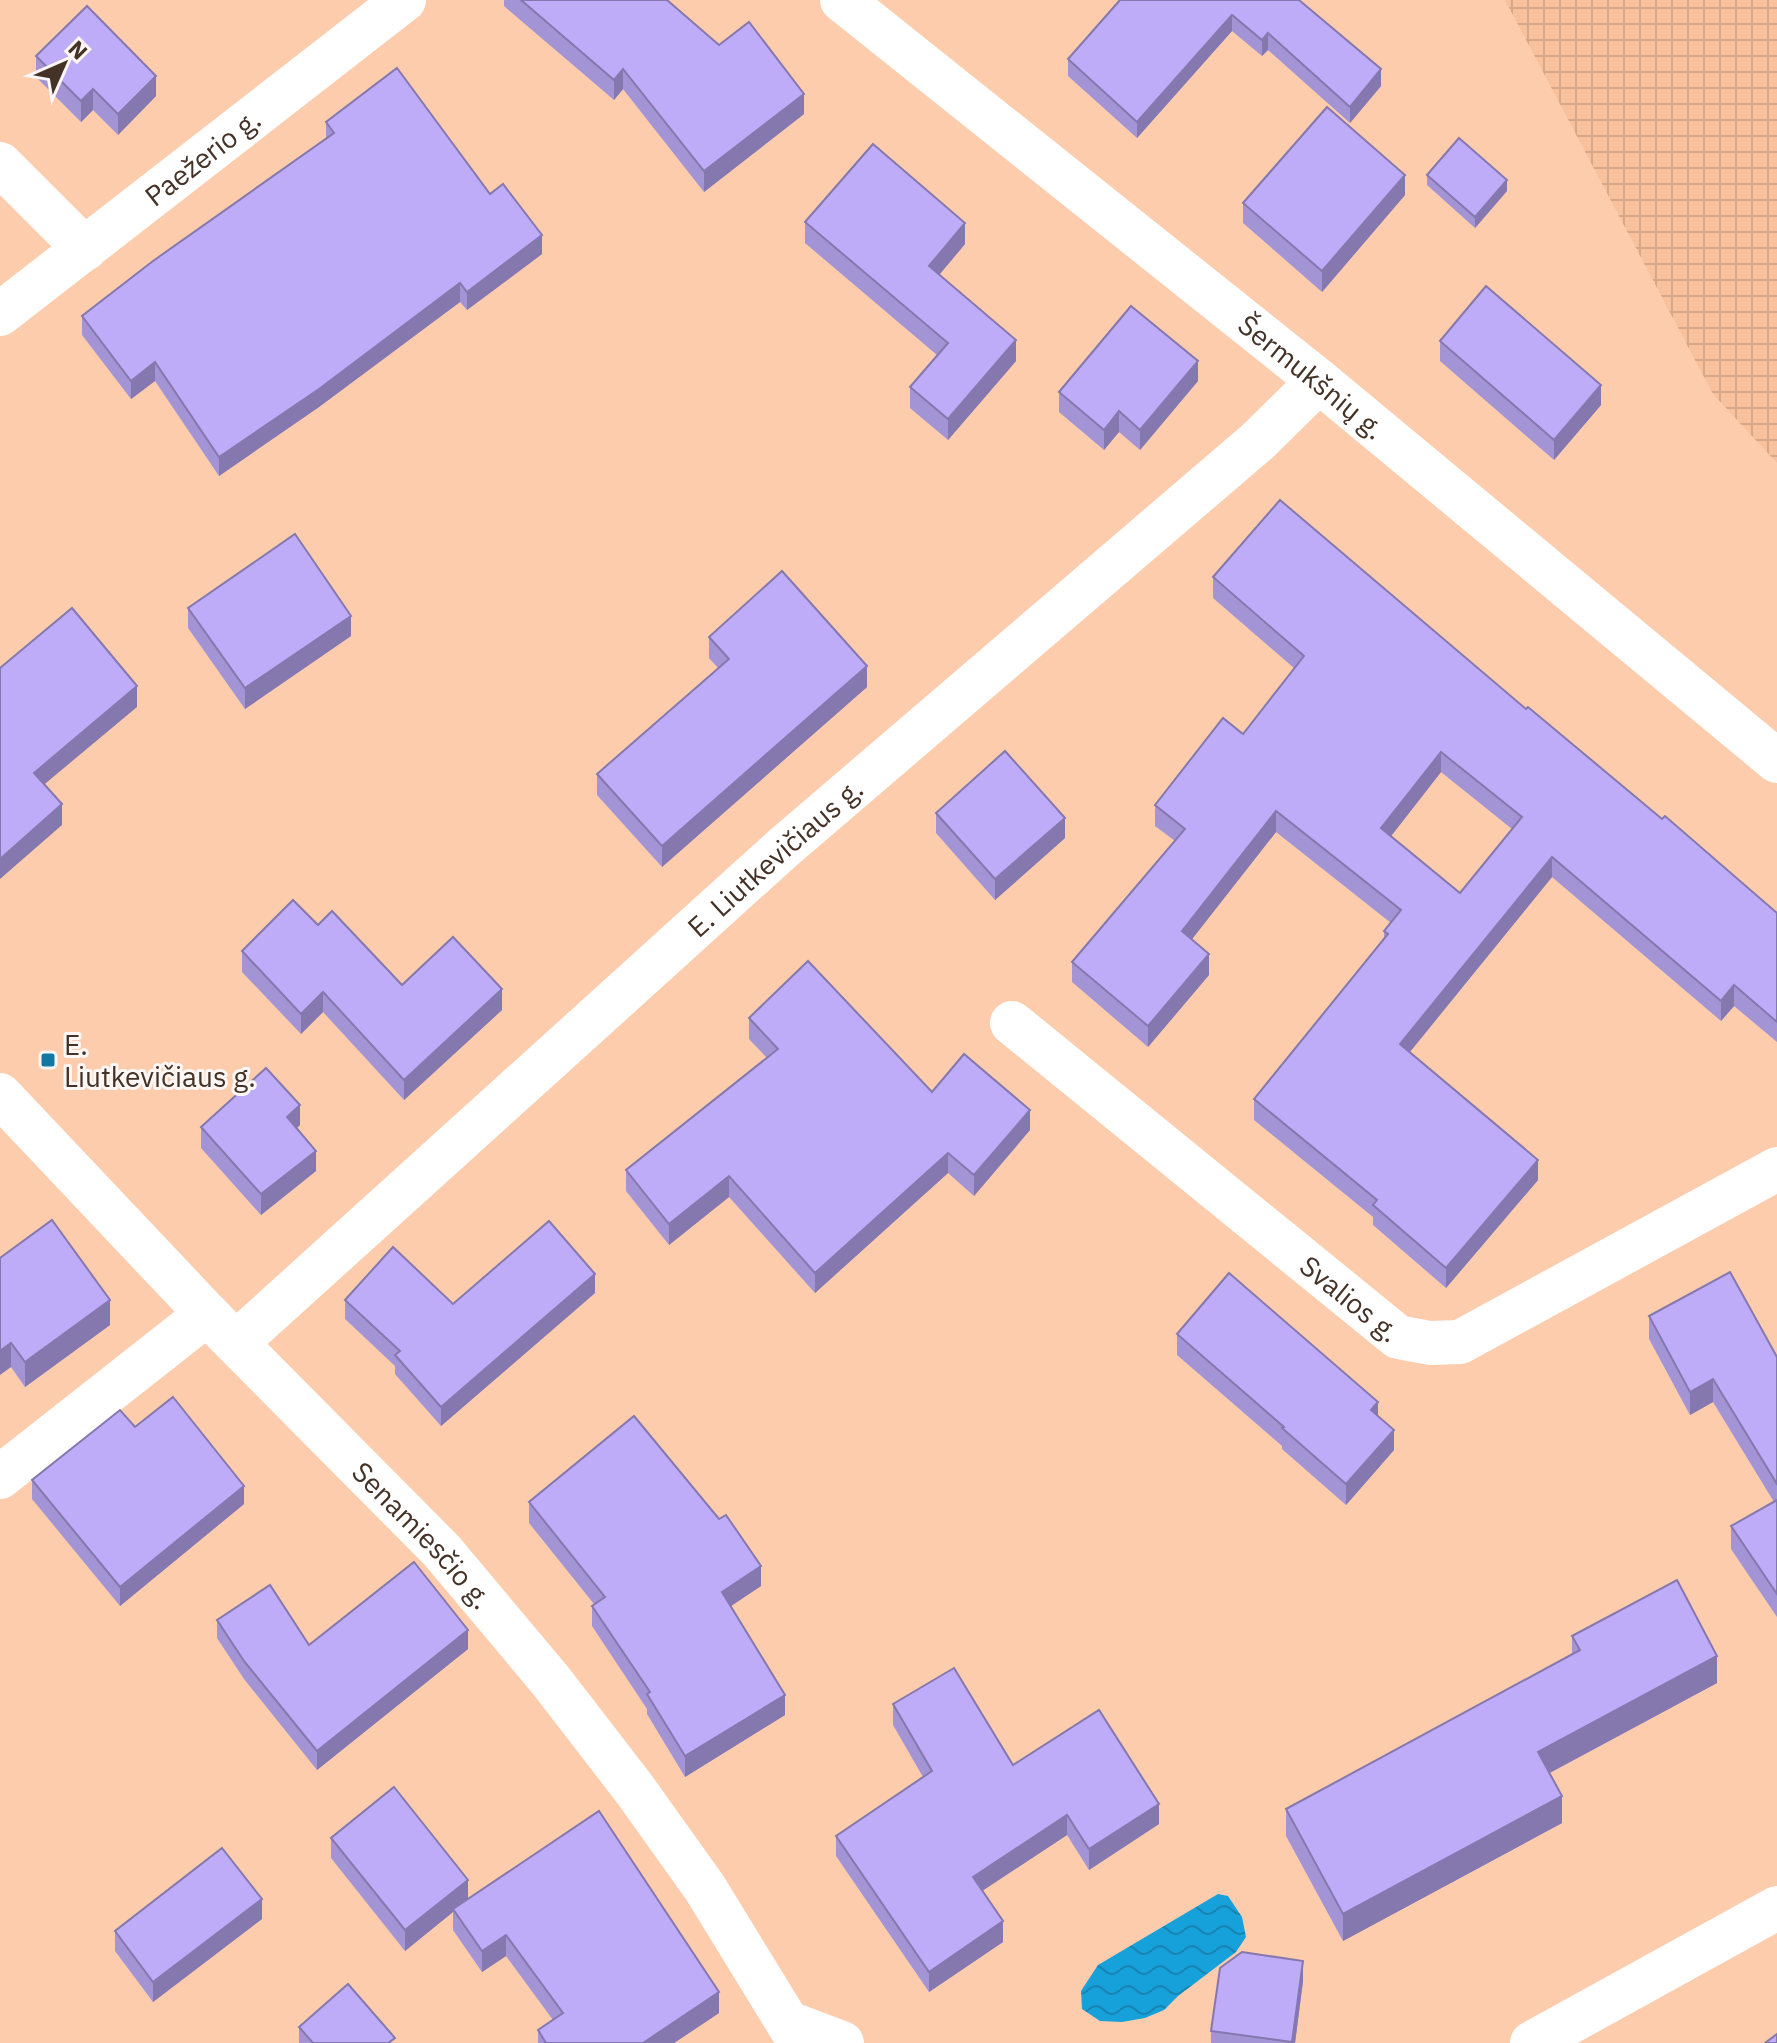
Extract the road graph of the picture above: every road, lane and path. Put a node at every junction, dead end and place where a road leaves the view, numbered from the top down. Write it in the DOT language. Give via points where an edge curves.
graph roads {
  1 [pos="404,0"];
  2 [pos="842,0"];
  3 [pos="0,164"];
  4 [pos="85,249"];
  5 [pos="0,314"];
  6 [pos="1319,381"];
  7 [pos="1777,761"];
  8 [pos="1012,1023"];
  9 [pos="0,1095"];
  10 [pos="1777,1169"];
  11 [pos="222,1328"];
  12 [pos="0,1477"];
  13 [pos="1777,1908"];
  14 [pos="794,2033"];
  15 [pos="842,2043"];
  16 [pos="1532,2043"];
  1 -- 4 [label="street, Paežerio g."];
  2 -- 6 [label="street, Šermukšnių g."];
  3 -- 4 [label="street"];
  4 -- 5 [label="street, Paežerio g."];
  6 -- 7 [label="street, Šermukšnių g."];
  6 -- 11 [label="street, E. Liutkevičiaus g." via="1258,441"];
  8 -- 10 [label="street, Svalios g." via="1398,1337 1460,1342"];
  9 -- 11 [label="street, Senamiesčio g."];
  11 -- 12 [label="street, E. Liutkevičiaus g."];
  11 -- 14 [label="street, Senamiesčio g." via="442,1551 551,1681 705,1888"];
  13 -- 16 [label="street"];
  14 -- 15 [label="street, Senamiesčio g."];
}
